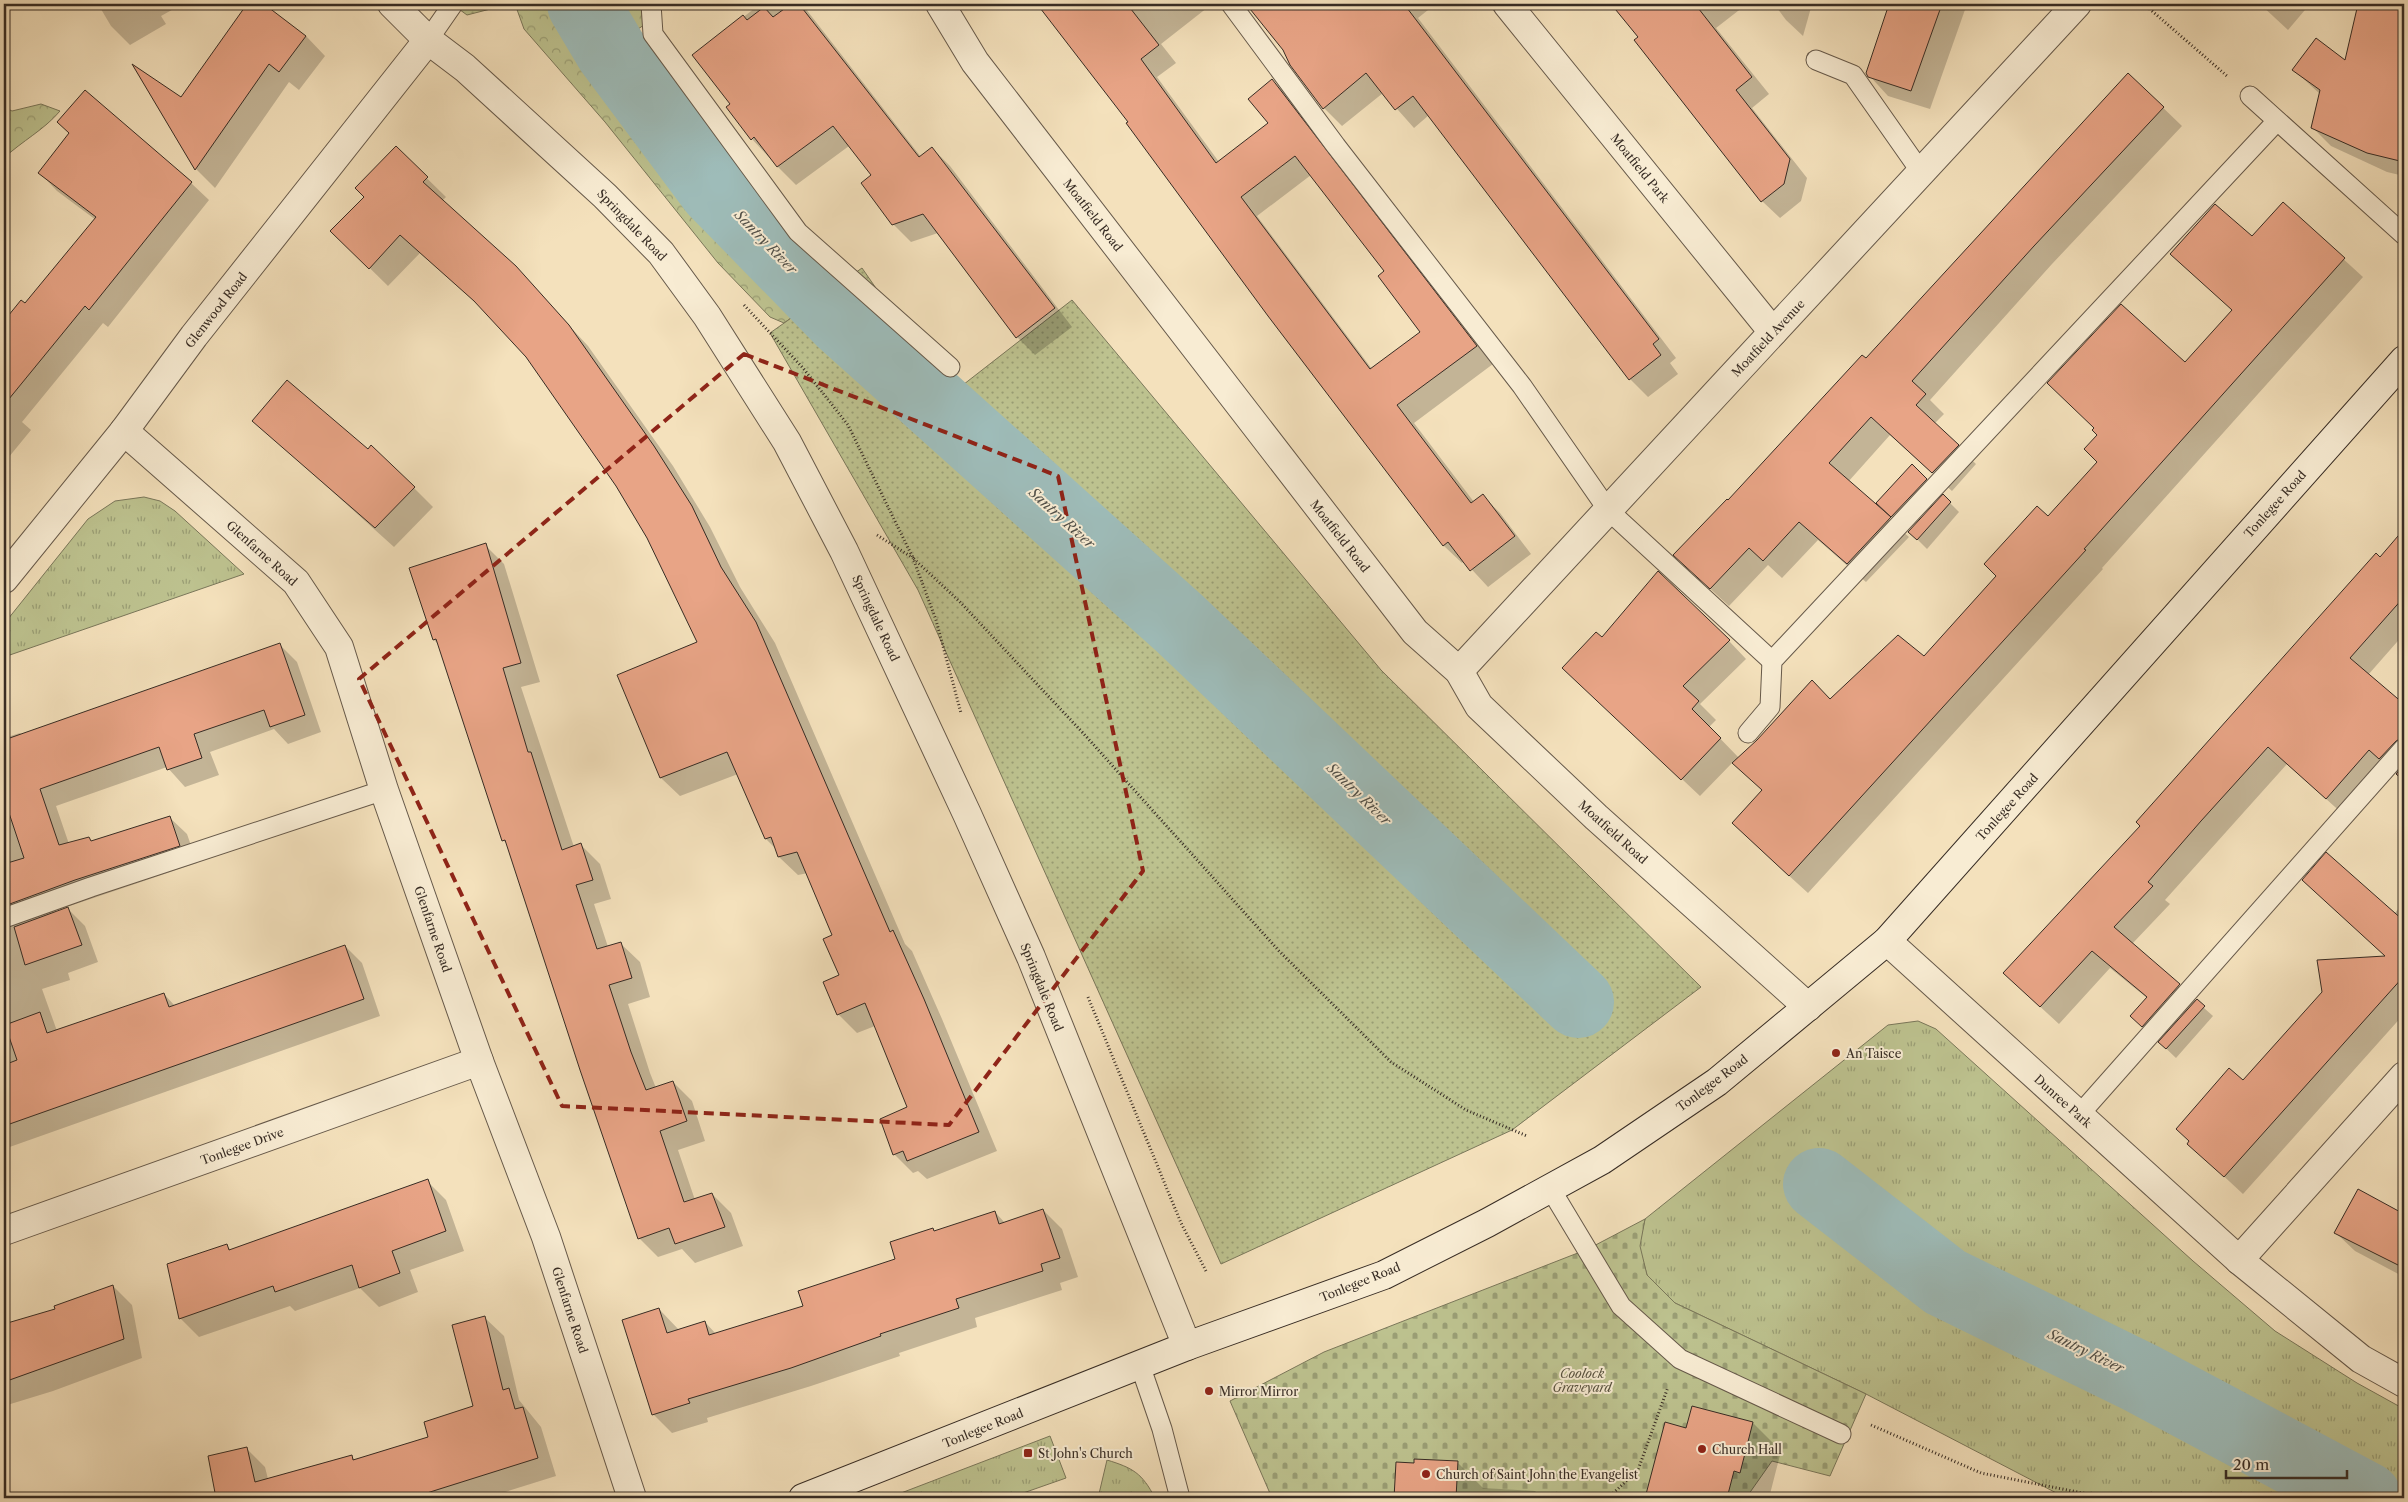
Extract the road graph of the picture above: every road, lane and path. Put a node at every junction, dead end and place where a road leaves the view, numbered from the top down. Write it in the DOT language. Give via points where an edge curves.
graph roads {
  1 [pos="392,4"];
  2 [pos="452,4"];
  3 [pos="651,4"];
  4 [pos="940,4"];
  5 [pos="1231,4"];
  6 [pos="1507,4"];
  7 [pos="2075,4"];
  8 [pos="2144,4"];
  9 [pos="428,40"];
  10 [pos="1816,60"];
  11 [pos="2250,96"];
  12 [pos="2278,121"];
  13 [pos="1921,172"];
  14 [pos="2404,234"];
  15 [pos="1773,332"];
  16 [pos="786,350"];
  17 [pos="2404,360"];
  18 [pos="950,367"];
  19 [pos="124,431"];
  20 [pos="1608,510"];
  21 [pos="4,579"];
  22 [pos="1772,662"];
  23 [pos="1458,671"];
  24 [pos="1748,733"];
  25 [pos="2404,748"];
  26 [pos="384,790"];
  27 [pos="4,918"];
  28 [pos="1888,941"];
  29 [pos="1808,1007"];
  30 [pos="479,1061"];
  31 [pos="2404,1076"];
  32 [pos="2078,1115"];
  33 [pos="1527,1136"];
  34 [pos="1550,1188"];
  35 [pos="4,1231"];
  36 [pos="2239,1260"];
  37 [pos="1187,1346"];
  38 [pos="1680,1359"];
  39 [pos="1140,1365"];
  40 [pos="2404,1383"];
  41 [pos="1836,1431"];
  42 [pos="1556,1493"];
  43 [pos="632,1498"];
  44 [pos="803,1498"];
  45 [pos="1180,1498"];
  46 [pos="1565,1498"];
  47 [pos="1608,1498"];
  48 [pos="2108,1498"];
  1 -- 9 [label="street, Springdale Road"];
  2 -- 9 [label="lane"];
  3 -- 18 [label="lane" via="654,34 798,232"];
  4 -- 23 [label="street, Moatfield Road" via="975,62 1414,632"];
  5 -- 20 [label="lane" via="1336,146 1522,386"];
  6 -- 15 [label="street, Moatfield Park"];
  7 -- 13 [label="street, Moatfield Avenue"];
  8 -- 11 [label="path"];
  9 -- 19 [label="street, Glenwood Road" via="194,336"];
  9 -- 37 [label="street, Springdale Road" via="465,68 605,196 661,253 707,316 787,442 844,551 968,814 1031,957"];
  10 -- 13 [label="lane" via="1853,75"];
  11 -- 12 [label="lane"];
  12 -- 14 [label="lane"];
  12 -- 22 [label="lane"];
  13 -- 15 [label="street, Moatfield Avenue"];
  15 -- 20 [label="street, Moatfield Avenue"];
  16 -- 33 [label="path" via="848,425 913,558 960,602 1083,733 1279,951 1391,1062 1466,1110"];
  17 -- 28 [label="street, Tonlegee Road"];
  19 -- 21 [label="street, Glenwood Road"];
  19 -- 26 [label="street, Glenfarne Road" via="296,582 339,647"];
  20 -- 22 [label="lane"];
  20 -- 23 [label="street, Moatfield Avenue"];
  22 -- 24 [label="lane" via="1770,707"];
  23 -- 29 [label="street, Moatfield Road" via="1479,706"];
  25 -- 32 [label="lane"];
  26 -- 27 [label="lane"];
  26 -- 30 [label="street, Glenfarne Road"];
  28 -- 29 [label="street, Tonlegee Road"];
  28 -- 32 [label="street, Dunree Park"];
  29 -- 34 [label="street, Tonlegee Road" via="1717,1082 1602,1160"];
  30 -- 35 [label="street, Tonlegee Drive"];
  30 -- 43 [label="street, Glenfarne Road" via="546,1237"];
  31 -- 36 [label="street"];
  32 -- 36 [label="street, Dunree Park"];
  34 -- 37 [label="street, Tonlegee Road" via="1384,1275"];
  34 -- 38 [label="lane" via="1621,1306"];
  36 -- 40 [label="street, Dunree Park" via="2361,1359"];
  37 -- 39 [label="street, Tonlegee Road"];
  38 -- 41 [label="lane"];
  38 -- 47 [label="path" via="1654,1420 1638,1470"];
  39 -- 44 [label="street, Tonlegee Road"];
  39 -- 45 [label="lane" via="1162,1429"];
  41 -- 48 [label="path" via="1845,1414 1981,1473"];
  42 -- 46 [label="path"];
}
